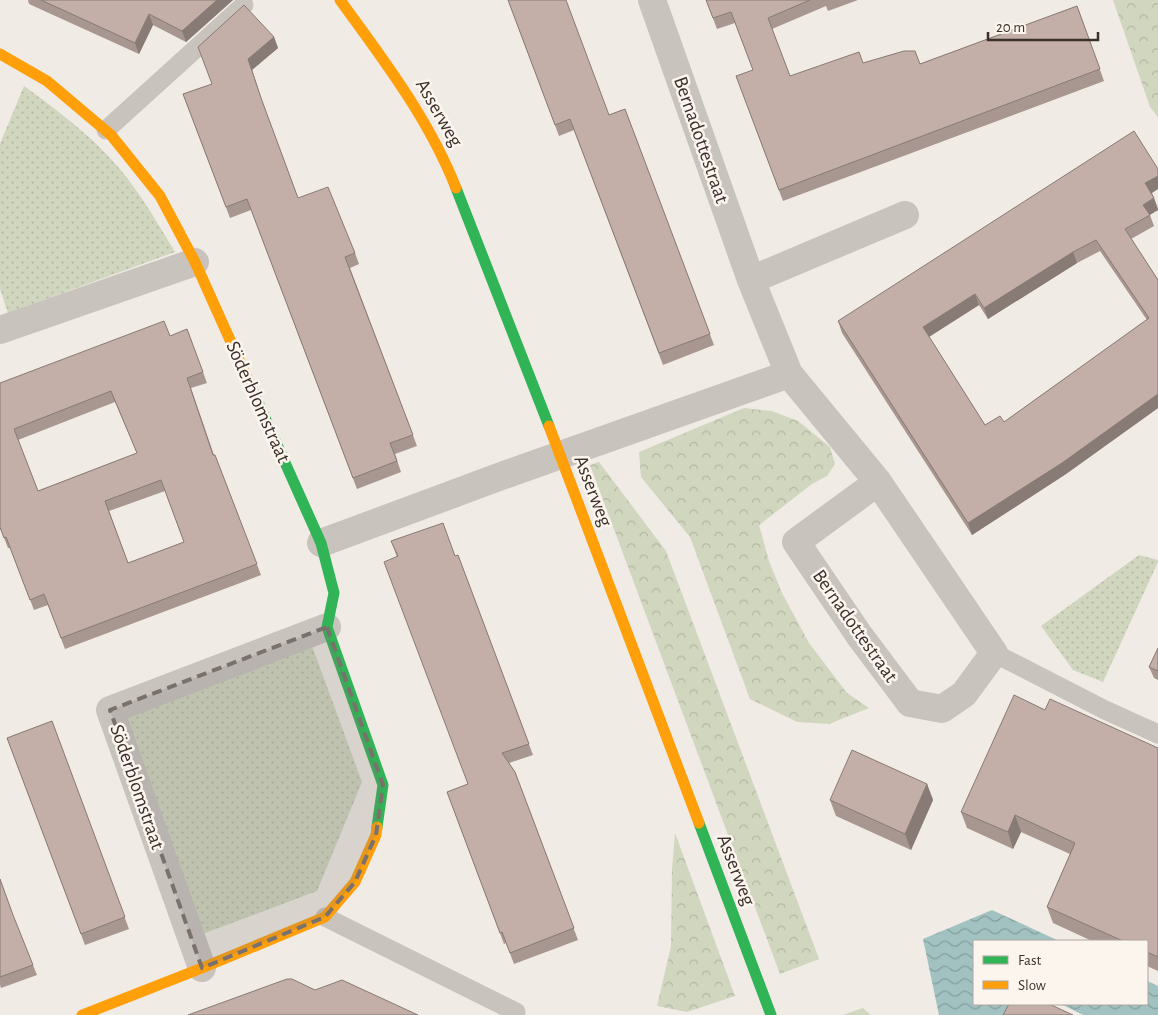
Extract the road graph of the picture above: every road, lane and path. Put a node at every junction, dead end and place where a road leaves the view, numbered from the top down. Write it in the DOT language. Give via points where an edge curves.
graph roads {
  1 [pos="340,0"];
  2 [pos="652,0"];
  3 [pos="244,4"];
  4 [pos="0,54"];
  5 [pos="106,130"];
  6 [pos="905,216"];
  7 [pos="195,262"];
  8 [pos="751,280"];
  9 [pos="0,330"];
  10 [pos="789,374"];
  11 [pos="560,455"];
  12 [pos="878,482"];
  13 [pos="321,542"];
  14 [pos="327,627"];
  15 [pos="994,654"];
  16 [pos="1158,734"];
  17 [pos="325,917"];
  18 [pos="202,968"];
  19 [pos="516,1012"];
  20 [pos="82,1015"];
  21 [pos="771,1015"];
  1 -- 11 [label="street, Asserweg" via="400,83 448,165"];
  2 -- 8 [label="street, Bernadottestraat"];
  3 -- 5 [label="lane"];
  4 -- 5 [label="street, Söderblomstraat" via="47,81"];
  5 -- 7 [label="street, Söderblomstraat" via="160,196"];
  6 -- 8 [label="street"];
  7 -- 9 [label="street"];
  7 -- 13 [label="street, Söderblomstraat"];
  8 -- 10 [label="street, Bernadottestraat"];
  10 -- 11 [label="street"];
  10 -- 12 [label="street, Bernadottestraat"];
  11 -- 13 [label="street"];
  11 -- 21 [label="street, Asserweg"];
  12 -- 15 [label="street, Bernadottestraat"];
  12 -- 15 [label="street, Bernadottestraat" via="796,542 854,628 910,703 942,709 964,694"];
  13 -- 14 [label="street, Söderblomstraat" via="334,593"];
  14 -- 17 [label="street" via="383,785 376,834 355,882"];
  14 -- 18 [label="street, Söderblomstraat" via="110,710"];
  15 -- 16 [label="lane, Bernadottestraat"];
  17 -- 18 [label="street"];
  17 -- 19 [label="lane"];
  18 -- 20 [label="street"];
}
